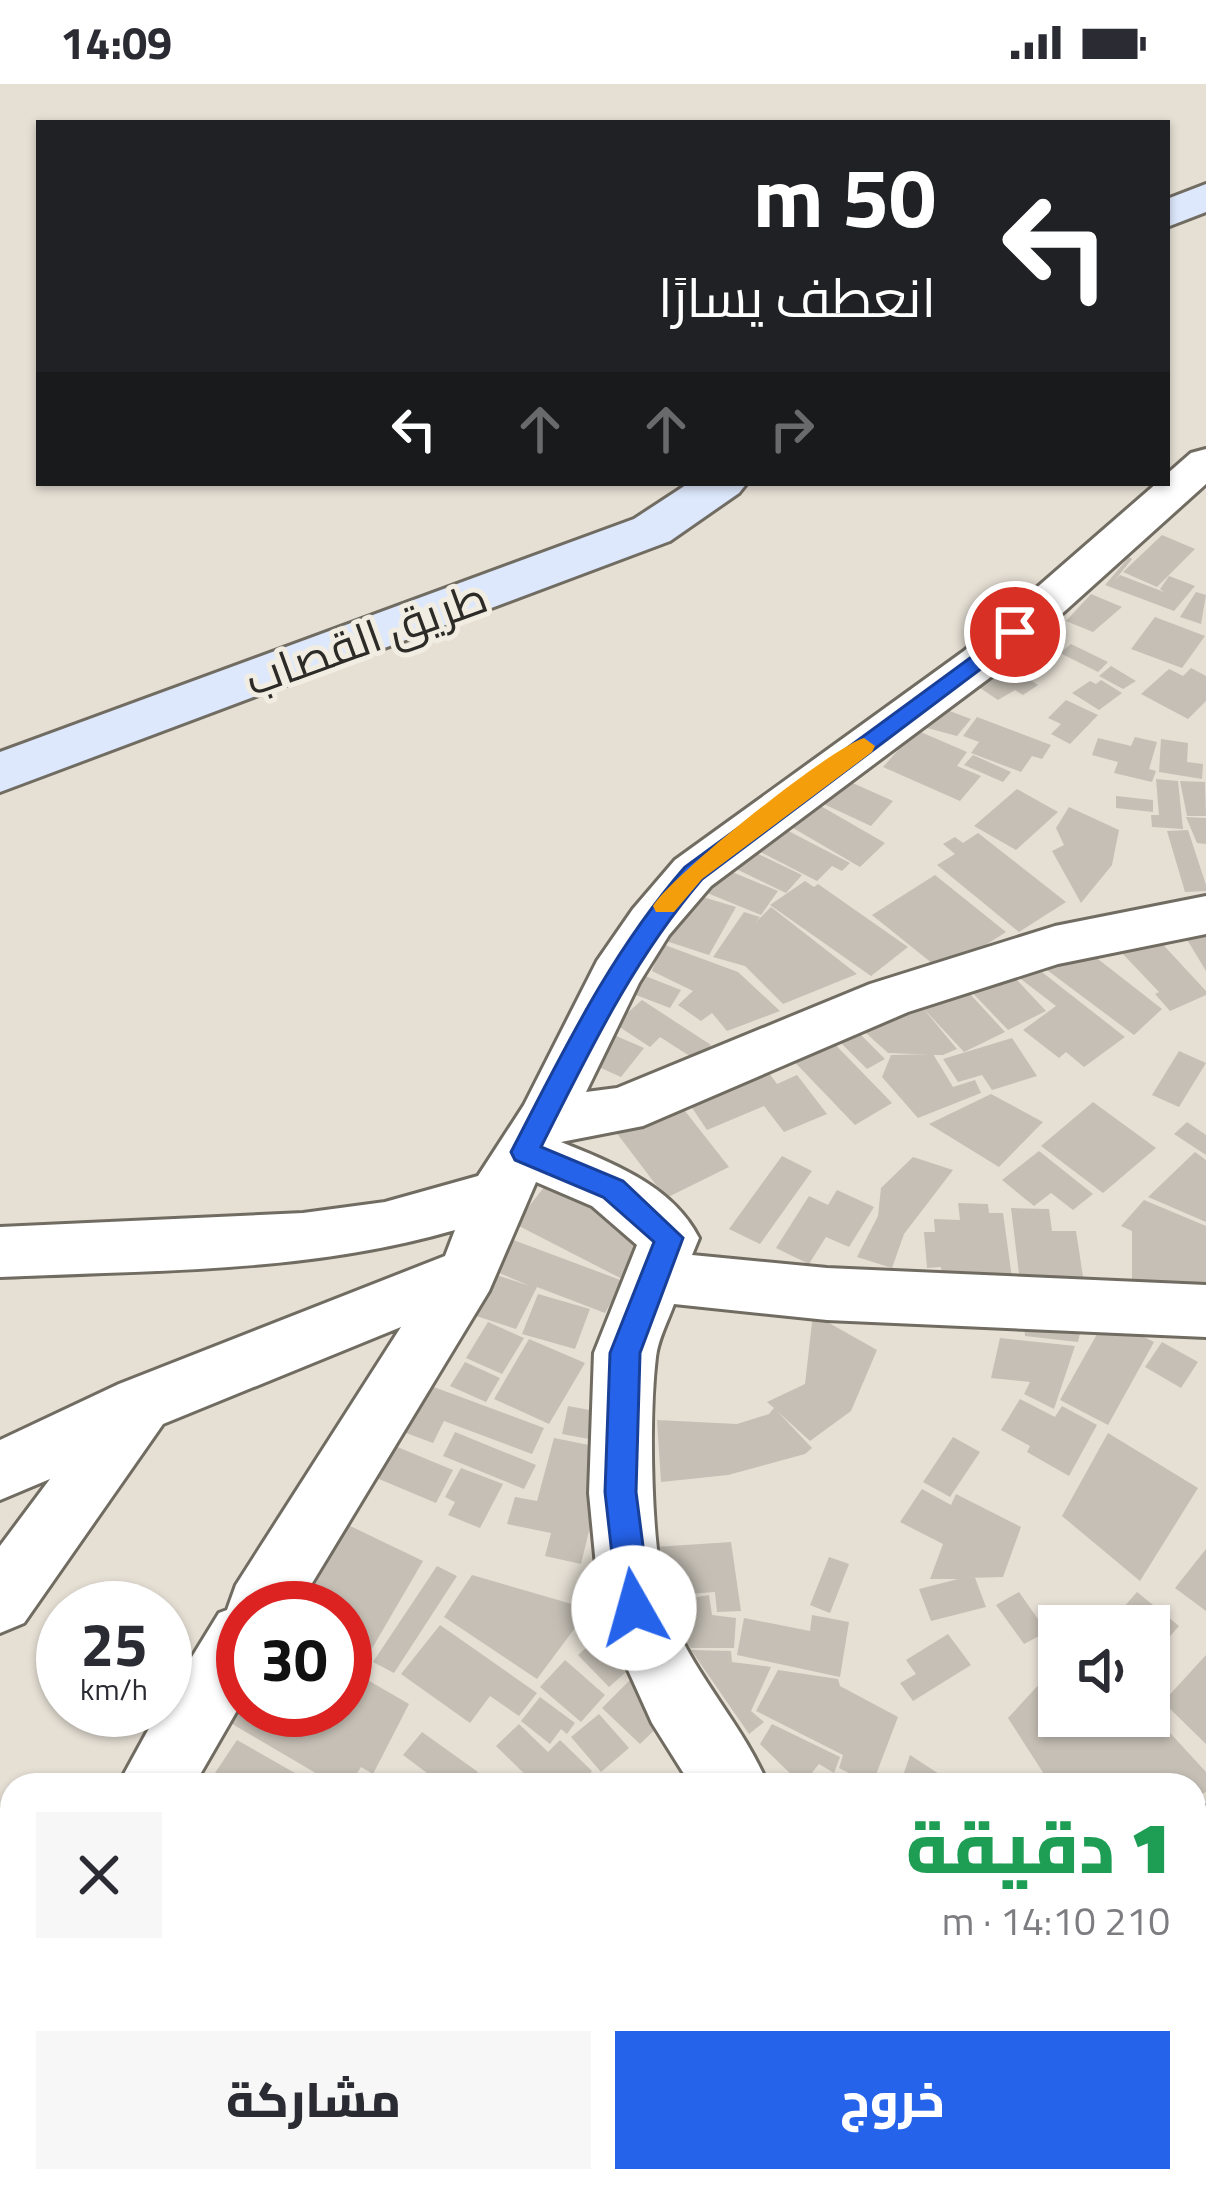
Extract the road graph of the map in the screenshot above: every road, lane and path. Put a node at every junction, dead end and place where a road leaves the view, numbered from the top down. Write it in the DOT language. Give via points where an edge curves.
graph roads {
  1 [pos="1206,197"];
  2 [pos="1170,213"];
  3 [pos="1206,462"];
  4 [pos="718,486"];
  5 [pos="0,773"];
  6 [pos="1206,915"];
  7 [pos="523,1155"];
  8 [pos="0,1252"];
  9 [pos="468,1273"];
  10 [pos="653,1277"];
  11 [pos="1206,1312"];
  12 [pos="141,1404"];
  13 [pos="0,1471"];
  14 [pos="277,1581"];
  15 [pos="0,1601"];
  16 [pos="216,1681"];
  17 [pos="161,1773"];
  18 [pos="724,1773"];
  1 -- 2 [label="main road"];
  3 -- 7 [label="street" via="980,662 693,873 616,975"];
  4 -- 5 [label="main road, طريق القصاب" via="652,530"];
  6 -- 7 [label="street" via="1055,945 889,998"];
  7 -- 8 [label="street" via="385,1226 303,1238"];
  7 -- 9 [label="street"];
  7 -- 10 [label="street" via="613,1189 663,1228 669,1238"];
  9 -- 12 [label="street"];
  9 -- 14 [label="street"];
  10 -- 11 [label="street"];
  10 -- 18 [label="street" via="625,1353 622,1396 621,1492 634,1608"];
  12 -- 13 [label="street"];
  12 -- 15 [label="street"];
  16 -- 17 [label="street"];
}
